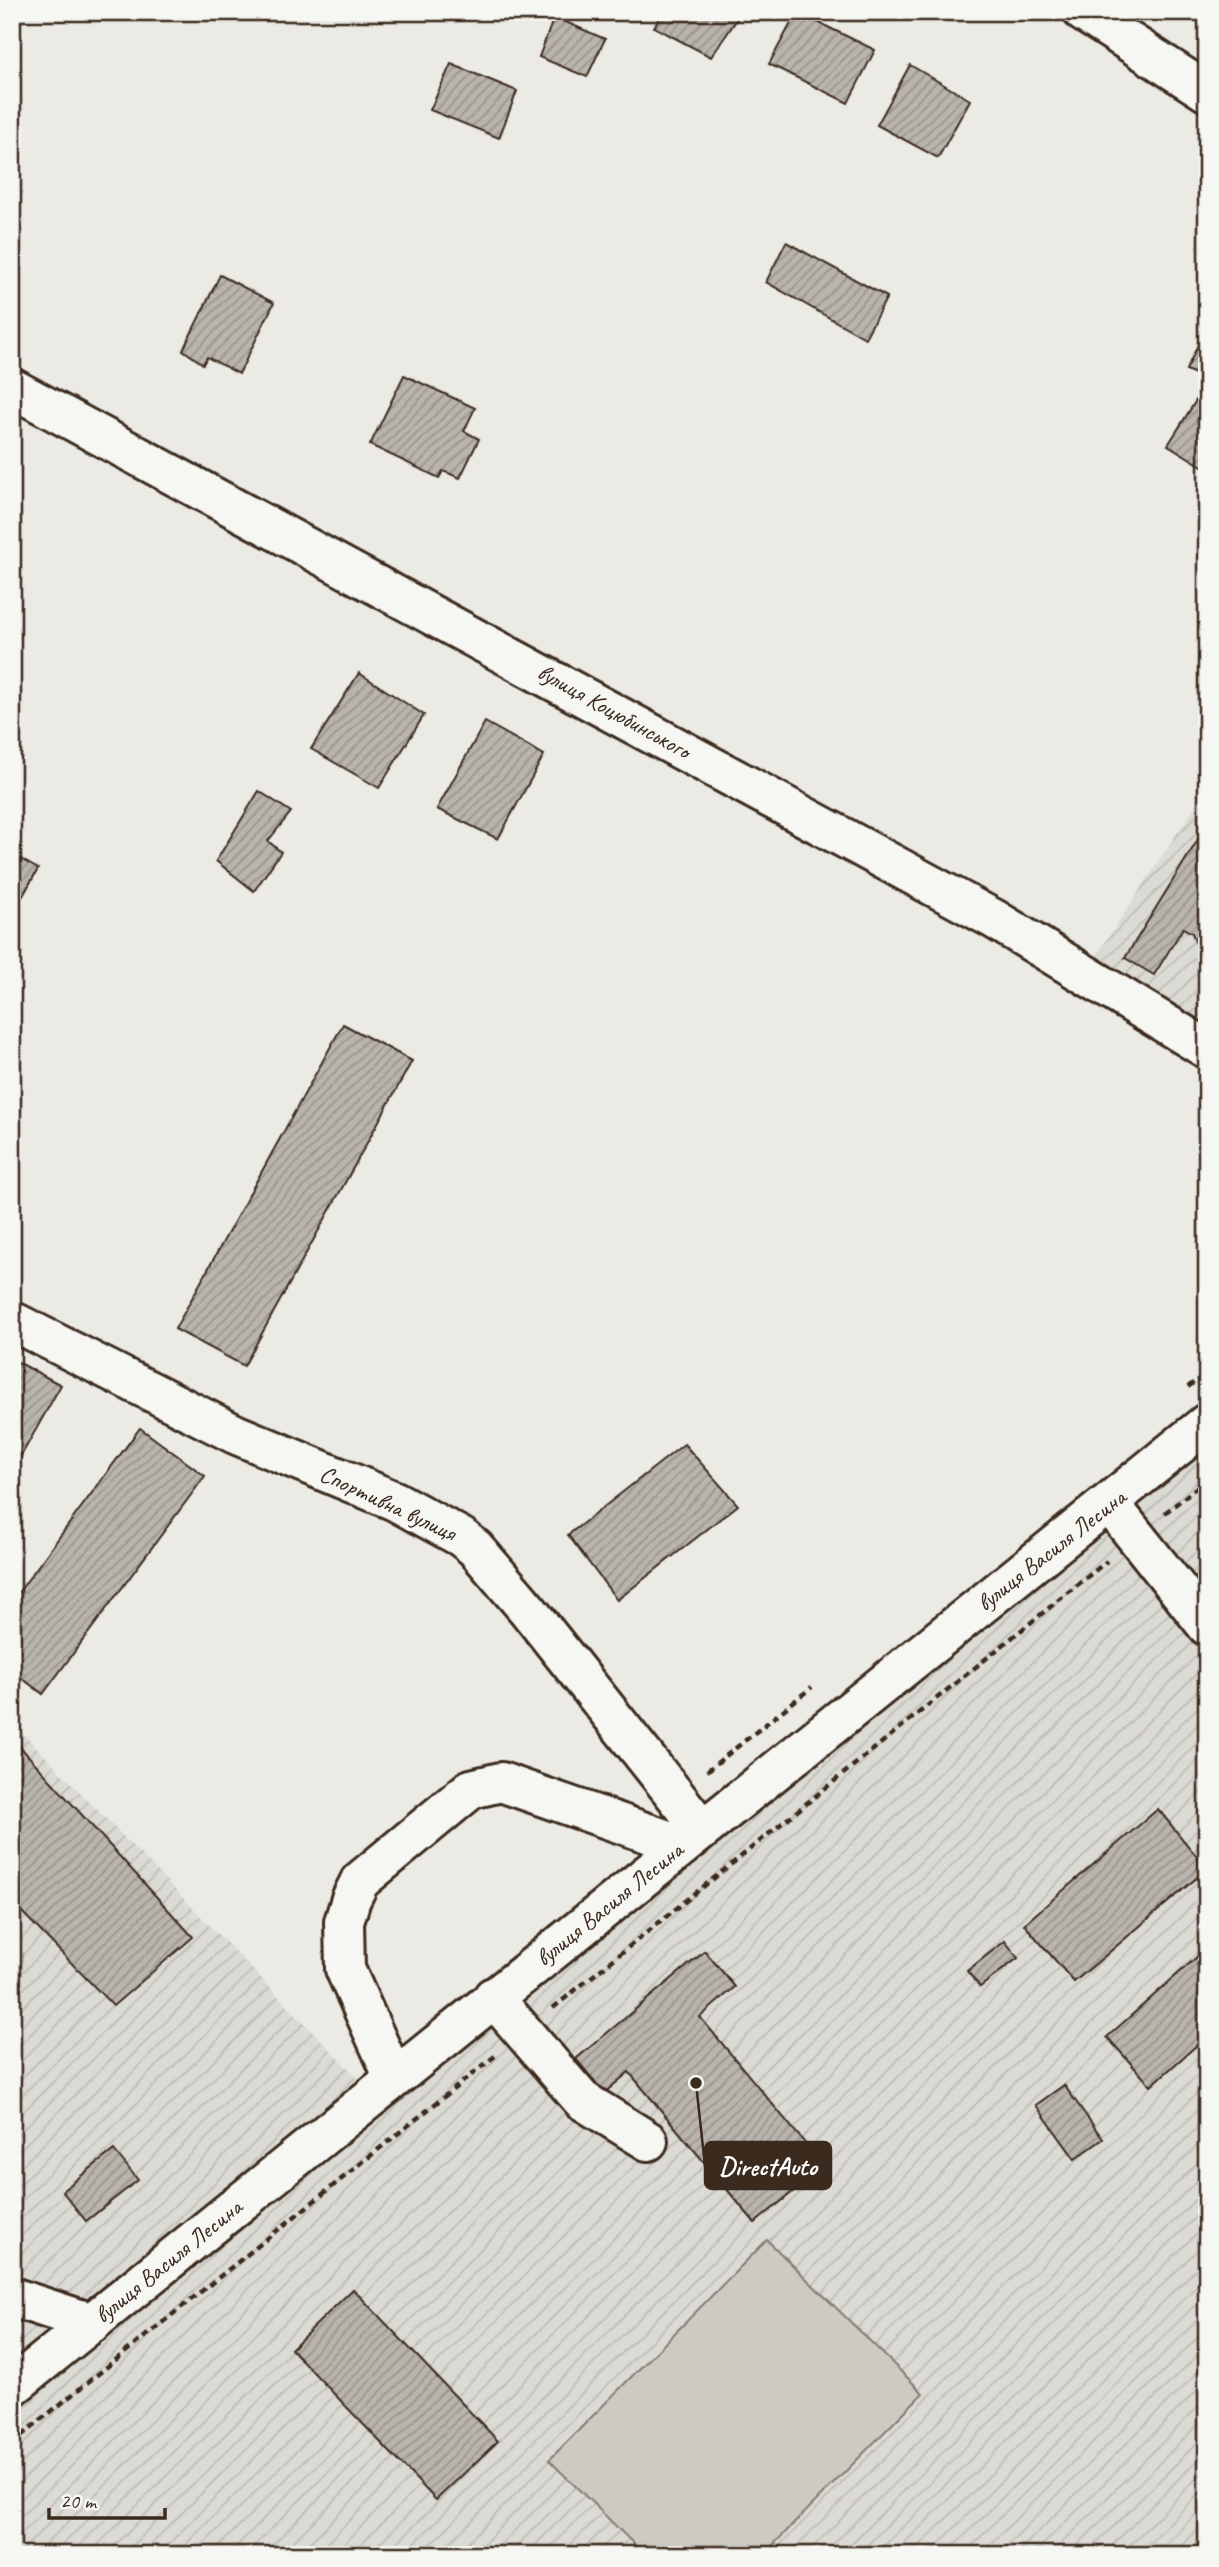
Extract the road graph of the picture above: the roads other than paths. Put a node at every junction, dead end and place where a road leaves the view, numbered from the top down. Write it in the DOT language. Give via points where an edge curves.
graph roads {
  1 [pos="1083,12"];
  2 [pos="1207,92"];
  3 [pos="12,388"];
  4 [pos="1207,1049"];
  5 [pos="12,1321"];
  6 [pos="1207,1423"];
  7 [pos="1110,1504"];
  8 [pos="1207,1626"];
  9 [pos="692,1837"];
  10 [pos="493,1997"];
  11 [pos="394,2077"];
  12 [pos="648,2141"];
  13 [pos="12,2297"];
  14 [pos="92,2323"];
  15 [pos="12,2387"];
  1 -- 2 [label="street"];
  3 -- 4 [label="street, вулиця Коцюбинського" via="994,919"];
  5 -- 9 [label="street, Спортивна вулиця" via="235,1434 395,1501 461,1537 528,1610"];
  6 -- 7 [label="street, вулиця Василя Лесина"];
  7 -- 8 [label="street"];
  7 -- 9 [label="street, вулиця Василя Лесина"];
  9 -- 10 [label="street, вулиця Василя Лесина"];
  9 -- 11 [label="street" via="500,1782 471,1789 360,1881 344,1922 345,1969"];
  10 -- 11 [label="street, вулиця Василя Лесина"];
  10 -- 12 [label="street" via="582,2100"];
  11 -- 14 [label="street, вулиця Василя Лесина"];
  13 -- 14 [label="street"];
  14 -- 15 [label="street, вулиця Василя Лесина"];
}
